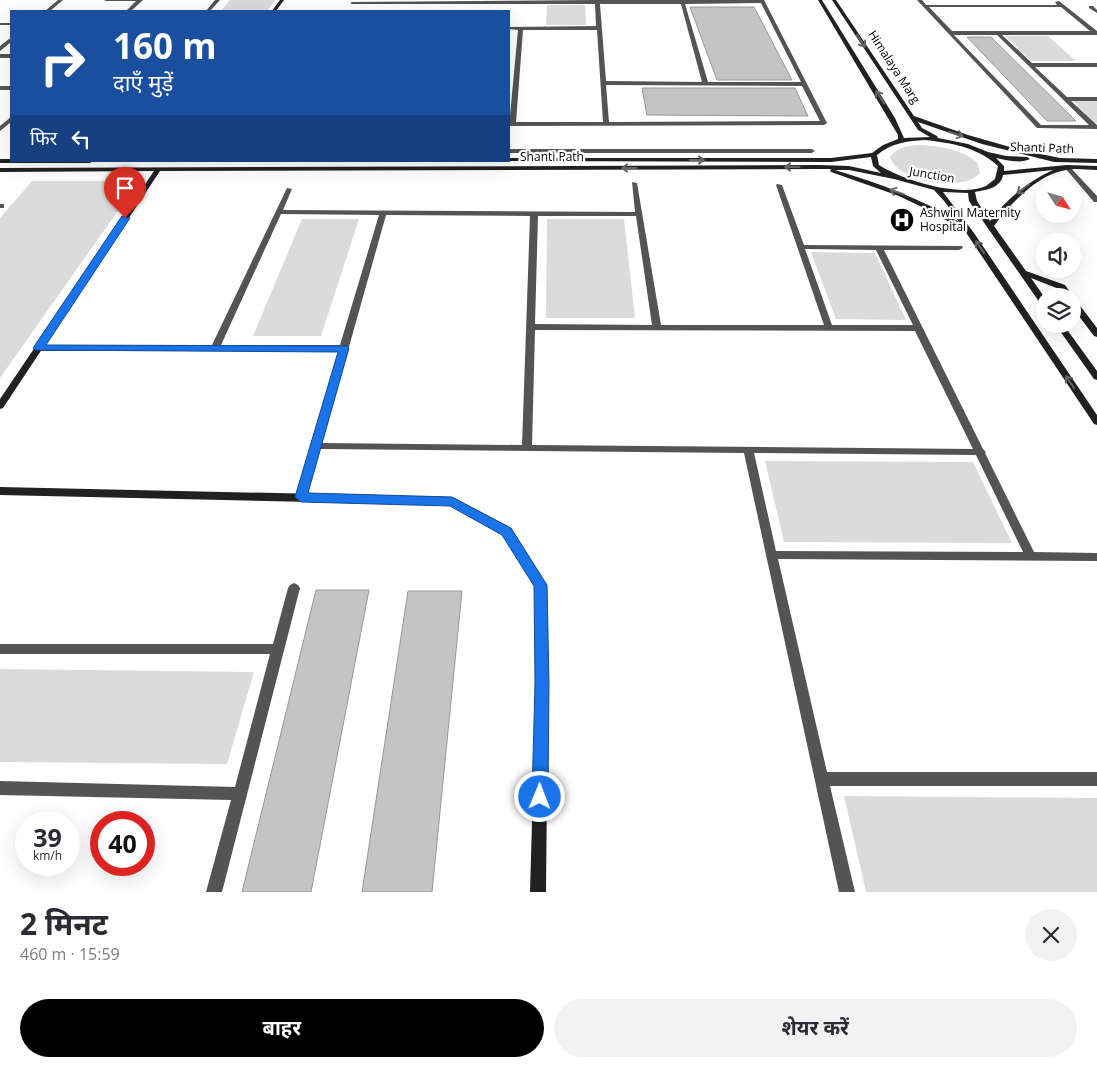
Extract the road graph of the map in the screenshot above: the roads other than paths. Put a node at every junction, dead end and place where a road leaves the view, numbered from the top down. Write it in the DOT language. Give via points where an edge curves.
graph roads {
  1 [pos="62,0"];
  2 [pos="106,0"];
  3 [pos="218,0"];
  4 [pos="820,0"];
  5 [pos="834,0"];
  6 [pos="919,0"];
  7 [pos="962,0"];
  8 [pos="1054,0"];
  9 [pos="353,1"];
  10 [pos="597,1"];
  11 [pos="683,1"];
  12 [pos="762,1"];
  13 [pos="924,6"];
  14 [pos="968,6"];
  15 [pos="1062,6"];
  16 [pos="1091,7"];
  17 [pos="48,10"];
  18 [pos="129,10"];
  19 [pos="209,10"];
  20 [pos="1097,12"];
  21 [pos="510,28"];
  22 [pos="521,28"];
  23 [pos="599,28"];
  24 [pos="950,32"];
  25 [pos="998,33"];
  26 [pos="1096,33"];
  27 [pos="10,41"];
  28 [pos="0,49"];
  29 [pos="1030,65"];
  30 [pos="1097,65"];
  31 [pos="603,83"];
  32 [pos="705,83"];
  33 [pos="510,84"];
  34 [pos="516,84"];
  35 [pos="804,84"];
  36 [pos="1065,99"];
  37 [pos="1097,99"];
  38 [pos="911,116"];
  39 [pos="10,120"];
  40 [pos="511,124"];
  41 [pos="606,124"];
  42 [pos="1095,127"];
  43 [pos="0,129"];
  44 [pos="901,140"];
  45 [pos="941,140"];
  46 [pos="510,151"];
  47 [pos="812,151"];
  48 [pos="986,153"];
  49 [pos="874,154"];
  50 [pos="510,160"];
  51 [pos="1059,160"];
  52 [pos="1097,161"];
  53 [pos="818,167"];
  54 [pos="1066,168"];
  55 [pos="1097,168"];
  56 [pos="0,170"];
  57 [pos="158,170"];
  58 [pos="1002,173"];
  59 [pos="892,177"];
  60 [pos="634,183"];
  61 [pos="779,186"];
  62 [pos="289,189"];
  63 [pos="937,189"];
  64 [pos="971,191"];
  65 [pos="1097,200"];
  66 [pos="278,212"];
  67 [pos="383,212"];
  68 [pos="534,214"];
  69 [pos="639,214"];
  70 [pos="990,226"];
  71 [pos="970,233"];
  72 [pos="801,247"];
  73 [pos="879,248"];
  74 [pos="959,248"];
  75 [pos="1022,272"];
  76 [pos="1063,288"];
  77 [pos="1036,291"];
  78 [pos="1081,313"];
  79 [pos="531,326"];
  80 [pos="657,327"];
  81 [pos="829,328"];
  82 [pos="919,328"];
  83 [pos="1065,333"];
  84 [pos="1097,334"];
  85 [pos="38,348"];
  86 [pos="215,348"];
  87 [pos="344,348"];
  88 [pos="1097,377"];
  89 [pos="0,406"];
  90 [pos="1097,422"];
  91 [pos="315,446"];
  92 [pos="527,449"];
  93 [pos="748,449"];
  94 [pos="981,452"];
  95 [pos="0,491"];
  96 [pos="301,497"];
  97 [pos="771,555"];
  98 [pos="1031,557"];
  99 [pos="1097,557"];
  100 [pos="294,588"];
  101 [pos="0,649"];
  102 [pos="278,649"];
  103 [pos="822,779"];
  104 [pos="1097,779"];
  105 [pos="0,788"];
  106 [pos="240,794"];
  107 [pos="214,892"];
  108 [pos="538,892"];
  109 [pos="847,892"];
  1 -- 17 [label="street"];
  2 -- 18 [label="street" via="141,0"];
  3 -- 19 [label="street"];
  44 -- 4 [label="main road, Himalaya Marg, one-way" via="892,118"];
  5 -- 38 [label="main road, Himalaya Marg, one-way"];
  6 -- 13 [label="street"];
  7 -- 14 [label="street"];
  8 -- 15 [label="street"];
  9 -- 10 [label="street"];
  10 -- 11 [label="street"];
  10 -- 23 [label="street"];
  11 -- 12 [label="street"];
  11 -- 32 [label="street"];
  12 -- 35 [label="street"];
  13 -- 14 [label="street"];
  13 -- 24 [label="street"];
  14 -- 15 [label="street"];
  15 -- 26 [label="street"];
  16 -- 20 [label="street"];
  21 -- 22 [label="street"];
  22 -- 23 [label="street"];
  22 -- 34 [label="street"];
  23 -- 31 [label="street"];
  24 -- 25 [label="street"];
  24 -- 42 [label="street" via="1039,127"];
  25 -- 26 [label="street"];
  25 -- 29 [label="street"];
  27 -- 28 [label="street"];
  29 -- 30 [label="street"];
  29 -- 36 [label="street"];
  31 -- 32 [label="street"];
  31 -- 41 [label="street"];
  32 -- 35 [label="street"];
  33 -- 34 [label="street"];
  34 -- 40 [label="street"];
  35 -- 41 [label="street" via="824,123"];
  36 -- 37 [label="street"];
  36 -- 42 [label="street"];
  38 -- 45 [label="main road, Himalaya Marg" via="920,129"];
  38 -- 51 [label="main road, one-way" via="978,141"];
  39 -- 43 [label="street"];
  40 -- 41 [label="street"];
  44 -- 45 [label="main road"];
  44 -- 49 [label="main road" via="883,146"];
  45 -- 48 [label="main road"];
  46 -- 47 [label="street"];
  48 -- 51 [label="main road, Shanti Path" via="1006,158"];
  48 -- 58 [label="main road" via="1001,166"];
  50 -- 49 [label="main road, one-way" via="831,160"];
  49 -- 59 [label="main road, Junction" via="876,166"];
  51 -- 52 [label="main road, Shanti Path"];
  53 -- 57 [label="main road, Shanti Path, one-way"];
  53 -- 59 [label="main road, Shanti Path" via="849,168"];
  71 -- 53 [label="main road, one-way" via="943,214 904,194"];
  54 -- 55 [label="main road, Shanti Path"];
  54 -- 58 [label="main road, Shanti Path" via="1021,169"];
  54 -- 65 [label="street"];
  54 -- 70 [label="main road, one-way" via="1047,174 1026,187 1007,203"];
  56 -- 57 [label="main road, Shanti Path"];
  57 -- 85 [label="main road"];
  58 -- 64 [label="main road, Junction" via="990,186"];
  59 -- 63 [label="main road, Junction"];
  60 -- 69 [label="street"];
  61 -- 72 [label="street"];
  62 -- 66 [label="street"];
  63 -- 64 [label="main road, Junction"];
  63 -- 71 [label="main road"];
  64 -- 70 [label="main road" via="973,201"];
  66 -- 67 [label="street"];
  66 -- 86 [label="street"];
  67 -- 68 [label="street"];
  67 -- 87 [label="street"];
  68 -- 69 [label="street"];
  68 -- 79 [label="street"];
  69 -- 80 [label="street"];
  70 -- 75 [label="main road"];
  90 -- 71 [label="main road, one-way"];
  72 -- 73 [label="street"];
  72 -- 81 [label="street"];
  73 -- 74 [label="street"];
  73 -- 82 [label="street"];
  75 -- 76 [label="main road"];
  75 -- 77 [label="main road"];
  78 -- 84 [label="main road"];
  79 -- 80 [label="street"];
  79 -- 92 [label="street"];
  80 -- 81 [label="street"];
  81 -- 82 [label="street"];
  82 -- 94 [label="street"];
  83 -- 88 [label="main road"];
  85 -- 86 [label="street"];
  85 -- 89 [label="main road"];
  86 -- 87 [label="street"];
  87 -- 91 [label="street"];
  91 -- 92 [label="street"];
  91 -- 96 [label="street"];
  92 -- 93 [label="street"];
  93 -- 94 [label="street"];
  93 -- 97 [label="street"];
  94 -- 98 [label="street"];
  95 -- 96 [label="main road"];
  96 -- 108 [label="main road" via="452,502 506,531 541,585"];
  97 -- 98 [label="street"];
  97 -- 103 [label="street"];
  98 -- 99 [label="street"];
  100 -- 102 [label="street"];
  101 -- 102 [label="street"];
  102 -- 106 [label="street"];
  103 -- 104 [label="street"];
  103 -- 109 [label="street"];
  105 -- 106 [label="street"];
  106 -- 107 [label="street"];
}
